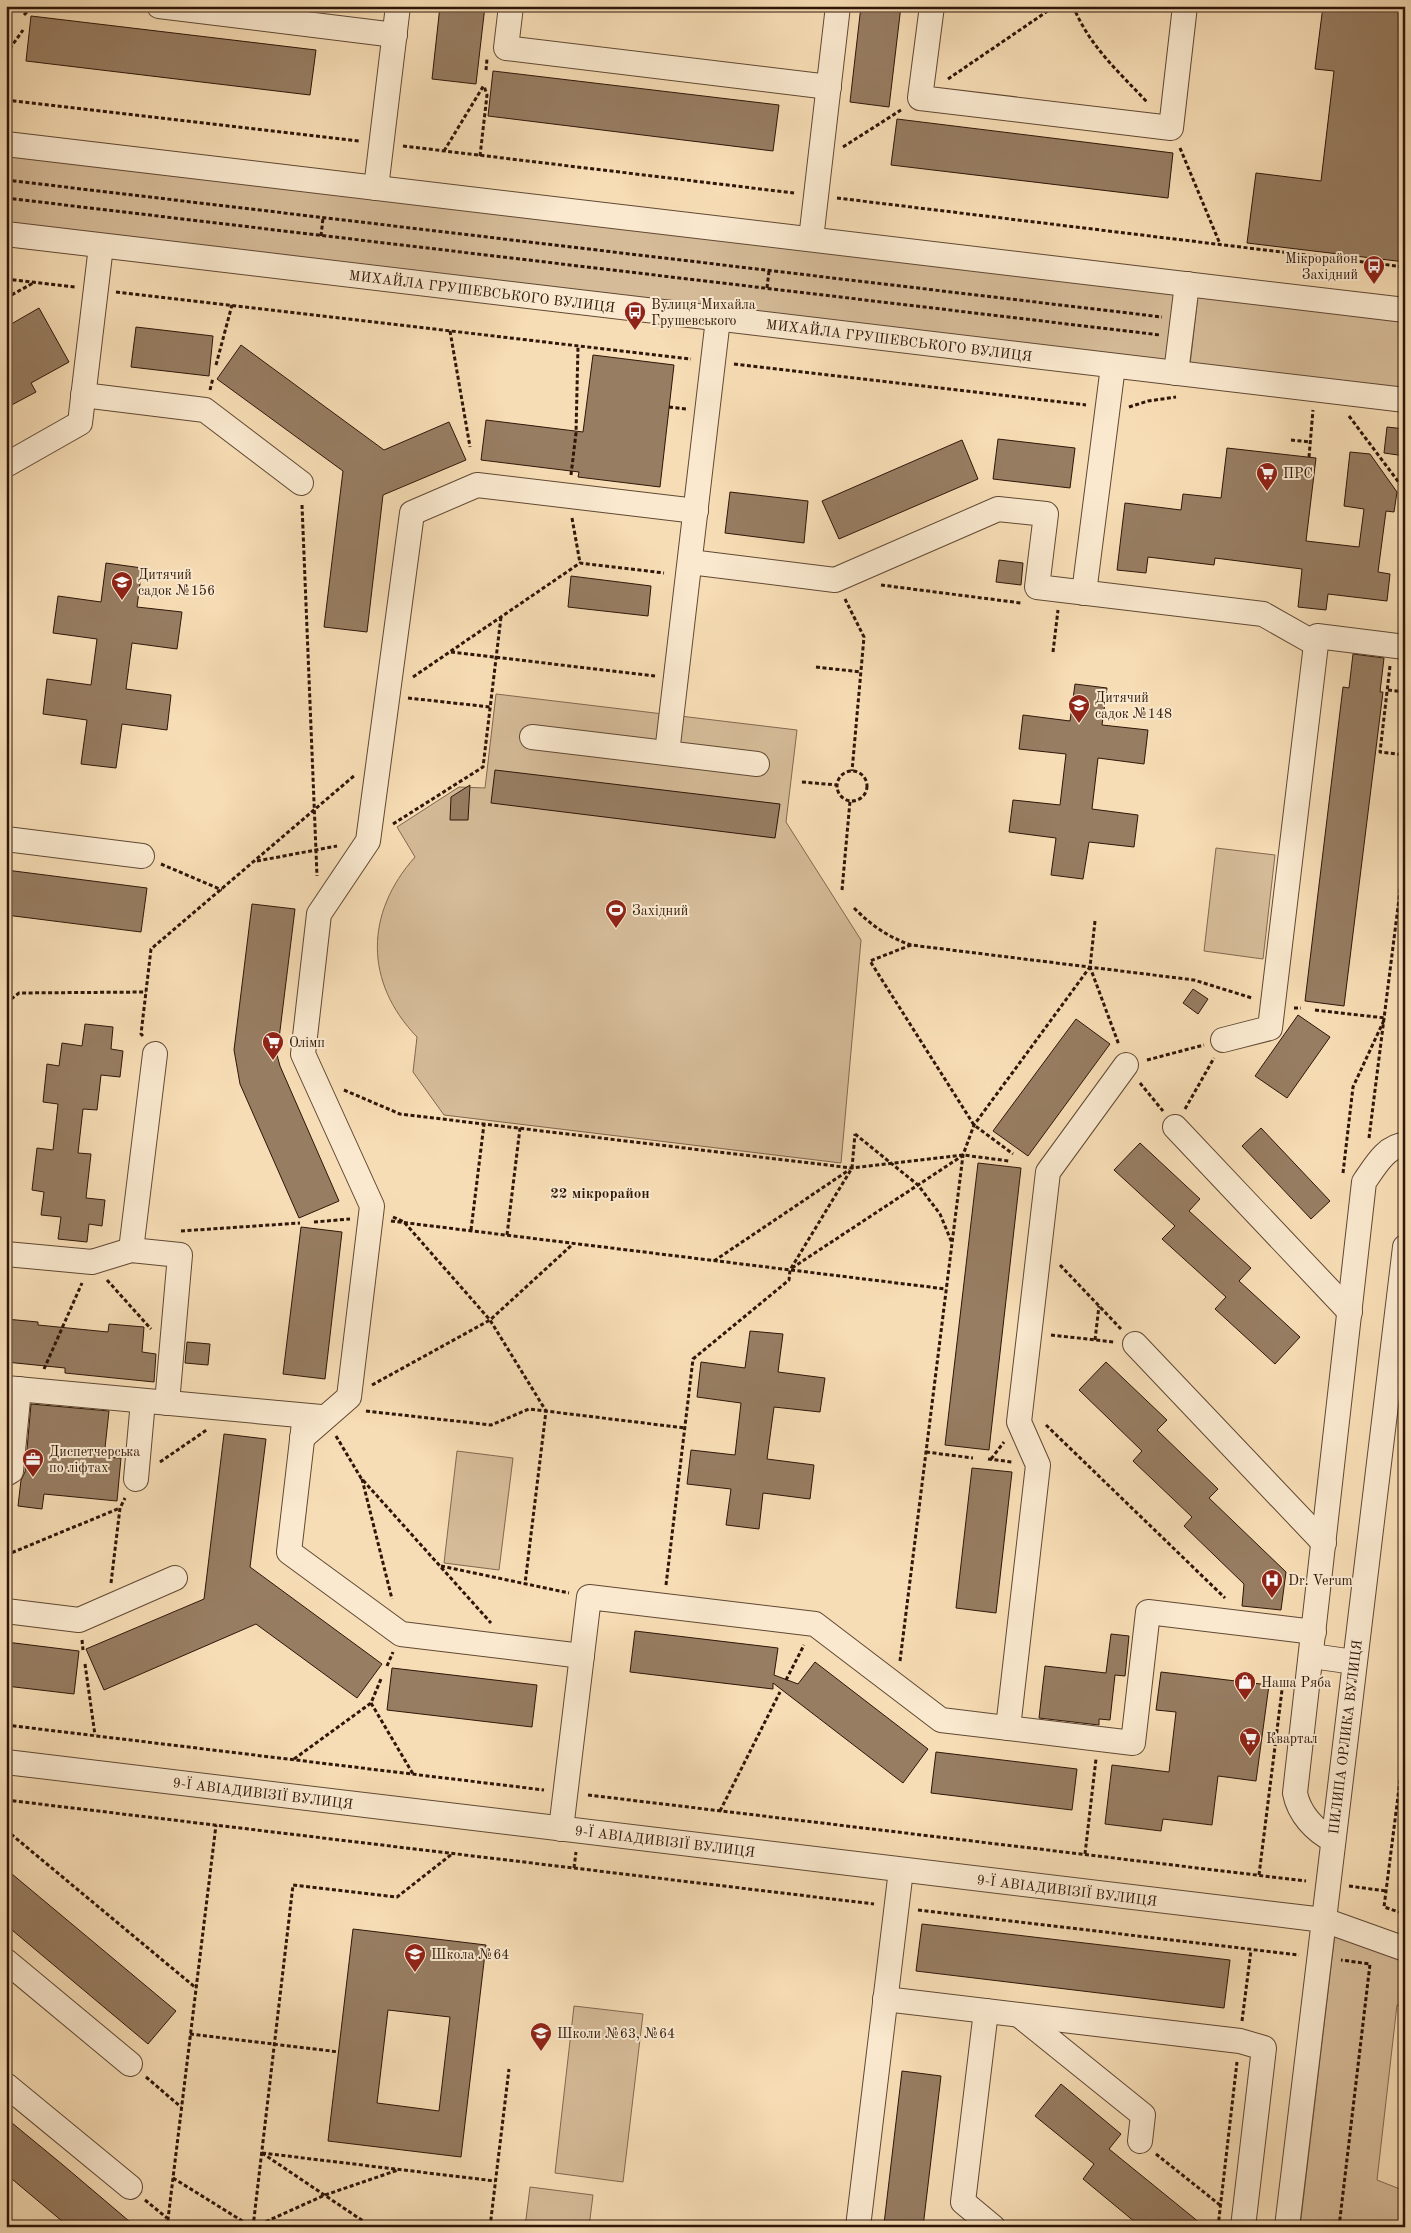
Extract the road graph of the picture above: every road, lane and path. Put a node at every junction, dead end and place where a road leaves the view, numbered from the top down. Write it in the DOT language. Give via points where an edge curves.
graph roads {
  1 [pos="33,6"];
  2 [pos="159,6"];
  3 [pos="398,6"];
  4 [pos="511,6"];
  5 [pos="838,6"];
  6 [pos="932,6"];
  7 [pos="1055,6"];
  8 [pos="1073,6"];
  9 [pos="1185,6"];
  10 [pos="24,15"];
  11 [pos="22,30"];
  12 [pos="395,34"];
  13 [pos="6,54"];
  14 [pos="487,56"];
  15 [pos="486,70"];
  16 [pos="829,87"];
  17 [pos="920,98"];
  18 [pos="6,100"];
  19 [pos="1171,128"];
  20 [pos="6,144"];
  21 [pos="382,144"];
  22 [pos="444,152"];
  23 [pos="480,156"];
  24 [pos="820,162"];
  25 [pos="6,180"];
  26 [pos="376,188"];
  27 [pos="816,196"];
  28 [pos="6,198"];
  29 [pos="323,218"];
  30 [pos="6,234"];
  31 [pos="321,236"];
  32 [pos="811,239"];
  33 [pos="1220,245"];
  34 [pos="101,246"];
  35 [pos="1405,267"];
  36 [pos="769,271"];
  37 [pos="6,279"];
  38 [pos="35,282"];
  39 [pos="1187,284"];
  40 [pos="767,288"];
  41 [pos="96,289"];
  42 [pos="6,298"];
  43 [pos="232,305"];
  44 [pos="1405,310"];
  45 [pos="718,319"];
  46 [pos="1181,329"];
  47 [pos="450,331"];
  48 [pos="578,346"];
  49 [pos="713,362"];
  50 [pos="216,365"];
  51 [pos="1113,366"];
  52 [pos="1176,373"];
  53 [pos="83,395"];
  54 [pos="1184,396"];
  55 [pos="1405,400"];
  56 [pos="1108,408"];
  57 [pos="1304,408"];
  58 [pos="1314,410"];
  59 [pos="1322,410"];
  60 [pos="1347,413"];
  61 [pos="1292,440"];
  62 [pos="1311,442"];
  63 [pos="470,447"];
  64 [pos="1309,457"];
  65 [pos="6,465"];
  66 [pos="301,482"];
  67 [pos="1405,484"];
  68 [pos="568,496"];
  69 [pos="696,511"];
  70 [pos="690,562"];
  71 [pos="580,563"];
  72 [pos="664,573"];
  73 [pos="835,580"];
  74 [pos="874,584"];
  75 [pos="1061,590"];
  76 [pos="1084,593"];
  77 [pos="1029,604"];
  78 [pos="500,618"];
  79 [pos="1316,644"];
  80 [pos="1405,647"];
  81 [pos="451,652"];
  82 [pos="1053,652"];
  83 [pos="496,657"];
  84 [pos="816,667"];
  85 [pos="861,672"];
  86 [pos="676,678"];
  87 [pos="1405,692"];
  88 [pos="387,695"];
  89 [pos="490,707"];
  90 [pos="532,737"];
  91 [pos="380,753"];
  92 [pos="667,753"];
  93 [pos="1405,755"];
  94 [pos="757,764"];
  95 [pos="852,770"];
  96 [pos="802,782"];
  97 [pos="837,785"];
  98 [pos="850,801"];
  99 [pos="314,810"];
  100 [pos="6,839"];
  101 [pos="368,841"];
  102 [pos="316,850"];
  103 [pos="1405,851"];
  104 [pos="142,856"];
  105 [pos="255,861"];
  106 [pos="317,878"];
  107 [pos="222,890"];
  108 [pos="842,890"];
  109 [pos="854,908"];
  110 [pos="1095,921"];
  111 [pos="911,945"];
  112 [pos="1090,967"];
  113 [pos="146,992"];
  114 [pos="6,1003"];
  115 [pos="1272,1005"];
  116 [pos="1315,1010"];
  117 [pos="1385,1018"];
  118 [pos="141,1034"];
  119 [pos="1224,1040"];
  120 [pos="155,1054"];
  121 [pos="1126,1065"];
  122 [pos="313,1077"];
  123 [pos="1353,1086"];
  124 [pos="484,1124"];
  125 [pos="974,1125"];
  126 [pos="520,1128"];
  127 [pos="1175,1128"];
  128 [pos="1369,1143"];
  129 [pos="1405,1146"];
  130 [pos="1013,1154"];
  131 [pos="962,1155"];
  132 [pos="1009,1161"];
  133 [pos="891,1164"];
  134 [pos="852,1168"];
  135 [pos="918,1185"];
  136 [pos="371,1218"];
  137 [pos="314,1222"];
  138 [pos="404,1222"];
  139 [pos="300,1223"];
  140 [pos="471,1230"];
  141 [pos="180,1231"];
  142 [pos="507,1235"];
  143 [pos="574,1243"];
  144 [pos="952,1244"];
  145 [pos="1039,1244"];
  146 [pos="1405,1247"];
  147 [pos="131,1250"];
  148 [pos="6,1254"];
  149 [pos="714,1260"];
  150 [pos="92,1262"];
  151 [pos="790,1270"];
  152 [pos="946,1289"];
  153 [pos="1099,1306"];
  154 [pos="1350,1312"];
  155 [pos="490,1320"];
  156 [pos="1029,1332"];
  157 [pos="1095,1340"];
  158 [pos="1135,1344"];
  159 [pos="20,1389"];
  160 [pos="143,1401"];
  161 [pos="1021,1402"];
  162 [pos="166,1403"];
  163 [pos="238,1410"];
  164 [pos="546,1411"];
  165 [pos="324,1416"];
  166 [pos="685,1428"];
  167 [pos="926,1452"];
  168 [pos="974,1458"];
  169 [pos="6,1474"];
  170 [pos="361,1478"];
  171 [pos="136,1479"];
  172 [pos="1324,1543"];
  173 [pos="6,1555"];
  174 [pos="440,1566"];
  175 [pos="176,1578"];
  176 [pos="525,1584"];
  177 [pos="589,1597"];
  178 [pos="664,1606"];
  179 [pos="108,1607"];
  180 [pos="6,1611"];
  181 [pos="815,1624"];
  182 [pos="1252,1625"];
  183 [pos="1314,1632"];
  184 [pos="401,1634"];
  185 [pos="513,1647"];
  186 [pos="582,1656"];
  187 [pos="1312,1656"];
  188 [pos="1354,1662"];
  189 [pos="85,1664"];
  190 [pos="382,1679"];
  191 [pos="786,1680"];
  192 [pos="897,1687"];
  193 [pos="1282,1688"];
  194 [pos="780,1692"];
  195 [pos="371,1704"];
  196 [pos="6,1725"];
  197 [pos="1008,1728"];
  198 [pos="95,1736"];
  199 [pos="1098,1739"];
  200 [pos="1405,1741"];
  201 [pos="293,1759"];
  202 [pos="6,1762"];
  203 [pos="413,1774"];
  204 [pos="1405,1789"];
  205 [pos="1399,1790"];
  206 [pos="565,1792"];
  207 [pos="6,1800"];
  208 [pos="720,1811"];
  209 [pos="216,1825"];
  210 [pos="561,1829"];
  211 [pos="6,1830"];
  212 [pos="1333,1840"];
  213 [pos="452,1854"];
  214 [pos="1085,1854"];
  215 [pos="901,1870"];
  216 [pos="1259,1876"];
  217 [pos="1306,1881"];
  218 [pos="1348,1886"];
  219 [pos="1386,1891"];
  220 [pos="896,1907"];
  221 [pos="1405,1914"];
  222 [pos="1324,1920"];
  223 [pos="1405,1948"];
  224 [pos="1251,1950"];
  225 [pos="1300,1955"];
  226 [pos="1341,1960"];
  227 [pos="6,1961"];
  228 [pos="196,1988"];
  229 [pos="885,1999"];
  230 [pos="986,2011"];
  231 [pos="1020,2015"];
  232 [pos="190,2034"];
  233 [pos="1240,2041"];
  234 [pos="274,2044"];
  235 [pos="339,2052"];
  236 [pos="130,2064"];
  237 [pos="509,2070"];
  238 [pos="6,2085"];
  239 [pos="182,2107"];
  240 [pos="1140,2141"];
  241 [pos="262,2153"];
  242 [pos="399,2170"];
  243 [pos="173,2178"];
  244 [pos="495,2181"];
  245 [pos="130,2187"];
  246 [pos="325,2195"];
  247 [pos="1220,2206"];
  248 [pos="168,2219"];
  249 [pos="169,2227"];
  250 [pos="253,2227"];
  251 [pos="372,2227"];
  252 [pos="490,2227"];
  253 [pos="858,2227"];
  254 [pos="993,2227"];
  255 [pos="1218,2227"];
  256 [pos="1243,2227"];
  257 [pos="1287,2227"];
  258 [pos="1339,2227"];
  1 -- 10 [label="path"];
  2 -- 12 [label="street"];
  3 -- 12 [label="street"];
  4 -- 16 [label="street" via="506,48"];
  5 -- 16 [label="street"];
  6 -- 17 [label="street"];
  7 -- 17 [label="path"];
  8 -- 19 [label="path" via="1091,42"];
  9 -- 19 [label="street"];
  11 -- 13 [label="path"];
  12 -- 21 [label="street"];
  14 -- 15 [label="path"];
  16 -- 24 [label="street"];
  17 -- 19 [label="street"];
  17 -- 24 [label="path"];
  18 -- 21 [label="path"];
  19 -- 33 [label="path"];
  20 -- 26 [label="street"];
  21 -- 22 [label="path"];
  21 -- 26 [label="street"];
  22 -- 23 [label="path"];
  22 -- 23 [label="path" via="484,85 487,95"];
  23 -- 27 [label="path"];
  24 -- 27 [label="street"];
  25 -- 29 [label="path"];
  26 -- 32 [label="street"];
  27 -- 32 [label="street"];
  27 -- 33 [label="path"];
  28 -- 31 [label="path"];
  29 -- 31 [label="path"];
  29 -- 36 [label="path"];
  30 -- 34 [label="street, МИХАЙЛА ГРУШЕВСЬКОГО ВУЛИЦЯ"];
  31 -- 40 [label="path"];
  32 -- 39 [label="street"];
  33 -- 35 [label="path"];
  34 -- 41 [label="street"];
  34 -- 45 [label="street, МИХАЙЛА ГРУШЕВСЬКОГО ВУЛИЦЯ"];
  36 -- 40 [label="path"];
  36 -- 46 [label="path"];
  37 -- 38 [label="path"];
  38 -- 41 [label="path"];
  38 -- 42 [label="path"];
  39 -- 44 [label="street"];
  39 -- 46 [label="street"];
  40 -- 46 [label="path"];
  41 -- 43 [label="path"];
  41 -- 53 [label="street"];
  43 -- 47 [label="path"];
  43 -- 50 [label="path"];
  45 -- 49 [label="street"];
  45 -- 51 [label="street, МИХАЙЛА ГРУШЕВСЬКОГО ВУЛИЦЯ"];
  46 -- 52 [label="street"];
  47 -- 48 [label="path"];
  47 -- 63 [label="path"];
  48 -- 49 [label="path"];
  48 -- 68 [label="path" via="576,433"];
  49 -- 56 [label="path"];
  49 -- 69 [label="street"];
  51 -- 52 [label="street, МИХАЙЛА ГРУШЕВСЬКОГО ВУЛИЦЯ"];
  51 -- 56 [label="street"];
  52 -- 55 [label="street, МИХАЙЛА ГРУШЕВСЬКОГО ВУЛИЦЯ"];
  53 -- 65 [label="street" via="80,423"];
  53 -- 66 [label="street" via="205,410"];
  54 -- 56 [label="path" via="1120,409"];
  56 -- 76 [label="street"];
  57 -- 58 [label="path"];
  58 -- 59 [label="path"];
  58 -- 62 [label="path"];
  60 -- 67 [label="path" via="1400,484"];
  61 -- 62 [label="path"];
  62 -- 64 [label="path"];
  66 -- 99 [label="path"];
  68 -- 69 [label="street"];
  68 -- 71 [label="path"];
  68 -- 88 [label="street" via="477,485 412,513"];
  69 -- 70 [label="street"];
  70 -- 73 [label="street"];
  70 -- 86 [label="street"];
  71 -- 72 [label="path"];
  71 -- 78 [label="path"];
  73 -- 75 [label="street" via="998,509 1046,514 1037,587"];
  73 -- 85 [label="path" via="864,637"];
  74 -- 77 [label="path"];
  75 -- 76 [label="street"];
  75 -- 82 [label="path"];
  76 -- 79 [label="street" via="1263,614"];
  78 -- 81 [label="path"];
  78 -- 83 [label="path"];
  79 -- 80 [label="street" via="1317,636"];
  79 -- 115 [label="street"];
  81 -- 83 [label="path"];
  81 -- 88 [label="path"];
  83 -- 86 [label="path"];
  83 -- 89 [label="path"];
  84 -- 85 [label="path"];
  85 -- 95 [label="path"];
  86 -- 92 [label="street"];
  87 -- 93 [label="path" via="1388,690 1380,752"];
  88 -- 89 [label="path"];
  88 -- 91 [label="street"];
  89 -- 101 [label="path" via="483,767"];
  90 -- 92 [label="street"];
  91 -- 99 [label="path"];
  91 -- 101 [label="street"];
  92 -- 94 [label="street"];
  95 -- 97 [label="path" via="844,773"];
  95 -- 98 [label="path" via="862,774 867,787 860,799"];
  96 -- 97 [label="path"];
  97 -- 98 [label="path" via="839,794"];
  98 -- 108 [label="path"];
  99 -- 102 [label="path"];
  99 -- 105 [label="path"];
  100 -- 104 [label="street"];
  101 -- 102 [label="path"];
  101 -- 122 [label="street" via="319,914 303,1054"];
  102 -- 105 [label="path"];
  102 -- 106 [label="path"];
  103 -- 117 [label="path"];
  104 -- 107 [label="path"];
  105 -- 107 [label="path"];
  107 -- 113 [label="path" via="152,950"];
  109 -- 111 [label="path" via="889,937"];
  110 -- 112 [label="path"];
  111 -- 112 [label="path"];
  111 -- 125 [label="path" via="870,961"];
  112 -- 115 [label="path" via="1194,980"];
  112 -- 121 [label="path"];
  112 -- 125 [label="path"];
  113 -- 114 [label="path" via="20,993"];
  113 -- 118 [label="path"];
  115 -- 119 [label="street" via="1270,1028"];
  116 -- 117 [label="path"];
  117 -- 123 [label="path"];
  117 -- 128 [label="path"];
  119 -- 121 [label="path"];
  119 -- 127 [label="path"];
  120 -- 147 [label="street"];
  121 -- 127 [label="path"];
  121 -- 145 [label="street" via="1048,1172"];
  122 -- 124 [label="path" via="400,1114"];
  122 -- 136 [label="street" via="372,1206"];
  124 -- 126 [label="path"];
  124 -- 140 [label="path"];
  125 -- 130 [label="path"];
  125 -- 131 [label="path"];
  126 -- 134 [label="path"];
  126 -- 142 [label="path"];
  127 -- 154 [label="street"];
  129 -- 154 [label="street" via="1397,1145 1390,1150 1364,1182"];
  131 -- 132 [label="path"];
  131 -- 133 [label="path"];
  131 -- 135 [label="path"];
  131 -- 144 [label="path"];
  133 -- 134 [label="path"];
  133 -- 134 [label="path" via="855,1134"];
  133 -- 135 [label="path"];
  134 -- 149 [label="path"];
  134 -- 151 [label="path"];
  135 -- 144 [label="path" via="940,1214"];
  135 -- 151 [label="path"];
  136 -- 137 [label="path"];
  136 -- 138 [label="path"];
  136 -- 165 [label="street"];
  138 -- 140 [label="path"];
  138 -- 155 [label="path"];
  139 -- 141 [label="path"];
  140 -- 142 [label="path"];
  142 -- 143 [label="path"];
  143 -- 149 [label="path"];
  143 -- 155 [label="path"];
  144 -- 152 [label="path"];
  145 -- 153 [label="path"];
  145 -- 156 [label="street"];
  146 -- 188 [label="street, ПИЛИПА ОРЛИКА ВУЛИЦЯ"];
  147 -- 150 [label="street"];
  147 -- 162 [label="street" via="180,1255"];
  148 -- 150 [label="street"];
  149 -- 151 [label="path"];
  150 -- 159 [label="path"];
  151 -- 152 [label="path"];
  151 -- 166 [label="path" via="788,1280 693,1359"];
  152 -- 167 [label="path"];
  153 -- 157 [label="path"];
  153 -- 158 [label="path"];
  154 -- 172 [label="street"];
  155 -- 164 [label="path"];
  155 -- 165 [label="path"];
  156 -- 157 [label="path"];
  156 -- 161 [label="street"];
  157 -- 158 [label="path"];
  158 -- 172 [label="street"];
  159 -- 160 [label="street"];
  159 -- 169 [label="street" via="12,1471"];
  160 -- 162 [label="street"];
  160 -- 171 [label="street"];
  161 -- 182 [label="path"];
  161 -- 197 [label="street" via="1019,1422 1038,1465"];
  162 -- 163 [label="street"];
  163 -- 165 [label="street"];
  163 -- 171 [label="path"];
  164 -- 165 [label="path" via="529,1409 491,1425"];
  164 -- 166 [label="path"];
  164 -- 176 [label="path"];
  165 -- 170 [label="path"];
  165 -- 184 [label="street" via="290,1552"];
  166 -- 178 [label="path"];
  167 -- 168 [label="path"];
  167 -- 192 [label="path"];
  170 -- 174 [label="path"];
  170 -- 184 [label="path"];
  172 -- 183 [label="street"];
  173 -- 179 [label="path" via="120,1508"];
  174 -- 176 [label="path"];
  174 -- 185 [label="path"];
  175 -- 179 [label="street"];
  176 -- 177 [label="path"];
  177 -- 178 [label="street"];
  177 -- 186 [label="street"];
  178 -- 181 [label="street"];
  179 -- 180 [label="street" via="79,1620"];
  181 -- 191 [label="path"];
  181 -- 192 [label="street"];
  182 -- 183 [label="street"];
  182 -- 199 [label="street" via="1148,1612 1132,1743"];
  183 -- 187 [label="street"];
  184 -- 185 [label="street"];
  185 -- 186 [label="street"];
  186 -- 206 [label="street"];
  187 -- 188 [label="street"];
  187 -- 212 [label="street" via="1295,1793 1305,1817 1320,1833"];
  188 -- 212 [label="street, ПИЛИПА ОРЛИКА ВУЛИЦЯ"];
  189 -- 198 [label="path"];
  190 -- 195 [label="path"];
  192 -- 197 [label="street" via="941,1720"];
  193 -- 216 [label="path"];
  194 -- 208 [label="path"];
  195 -- 201 [label="path"];
  195 -- 203 [label="path"];
  196 -- 198 [label="path"];
  197 -- 199 [label="street"];
  198 -- 201 [label="path"];
  199 -- 214 [label="path"];
  200 -- 205 [label="path"];
  201 -- 203 [label="path"];
  202 -- 210 [label="street, 9-Ї АВІАДИВІЗІЇ ВУЛИЦЯ"];
  203 -- 206 [label="path"];
  204 -- 205 [label="path"];
  205 -- 219 [label="path"];
  206 -- 208 [label="path"];
  206 -- 210 [label="street"];
  207 -- 209 [label="path"];
  208 -- 214 [label="path"];
  209 -- 213 [label="path"];
  209 -- 228 [label="path"];
  210 -- 215 [label="street, 9-Ї АВІАДИВІЗІЇ ВУЛИЦЯ"];
  211 -- 228 [label="path"];
  212 -- 222 [label="street, ПИЛИПА ОРЛИКА ВУЛИЦЯ"];
  213 -- 220 [label="path"];
  213 -- 234 [label="path" via="397,1897 293,1885"];
  214 -- 216 [label="path"];
  215 -- 220 [label="street"];
  215 -- 222 [label="street, 9-Ї АВІАДИВІЗІЇ ВУЛИЦЯ"];
  216 -- 217 [label="path"];
  218 -- 219 [label="path"];
  219 -- 221 [label="path" via="1384,1907"];
  220 -- 224 [label="path"];
  220 -- 229 [label="street"];
  222 -- 223 [label="street, 9-Ї АВІАДИВІЗІЇ ВУЛИЦЯ"];
  222 -- 257 [label="street, ПИЛИПА ОРЛИКА ВУЛИЦЯ"];
  224 -- 225 [label="path"];
  224 -- 233 [label="path"];
  226 -- 258 [label="path" via="1370,1964"];
  227 -- 236 [label="street"];
  228 -- 232 [label="path"];
  229 -- 230 [label="street"];
  229 -- 253 [label="street"];
  230 -- 231 [label="street"];
  230 -- 254 [label="street" via="963,2202"];
  231 -- 233 [label="street"];
  231 -- 240 [label="street" via="1143,2115"];
  232 -- 234 [label="path"];
  232 -- 239 [label="path"];
  233 -- 247 [label="path"];
  233 -- 256 [label="street" via="1264,2048"];
  234 -- 235 [label="path"];
  234 -- 241 [label="path"];
  236 -- 239 [label="path"];
  237 -- 244 [label="path"];
  238 -- 245 [label="street"];
  239 -- 243 [label="path"];
  240 -- 247 [label="path"];
  241 -- 242 [label="path"];
  241 -- 246 [label="path"];
  241 -- 250 [label="path"];
  242 -- 244 [label="path"];
  242 -- 246 [label="path"];
  243 -- 248 [label="path"];
  243 -- 250 [label="path"];
  244 -- 252 [label="path"];
  245 -- 248 [label="path"];
  246 -- 250 [label="path"];
  246 -- 251 [label="path"];
  247 -- 255 [label="path"];
  248 -- 249 [label="path"];
}
